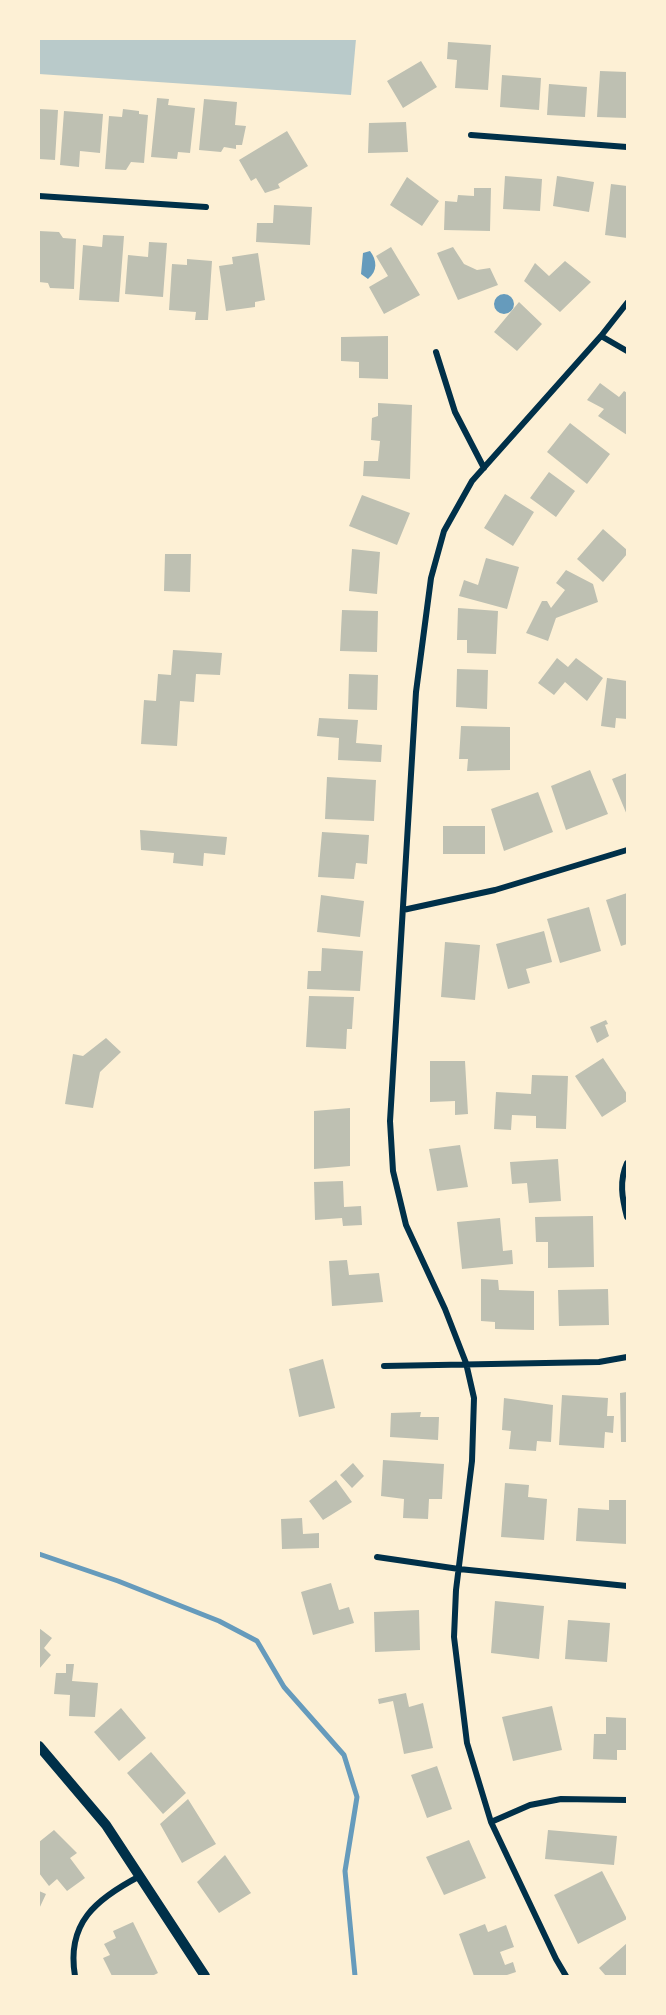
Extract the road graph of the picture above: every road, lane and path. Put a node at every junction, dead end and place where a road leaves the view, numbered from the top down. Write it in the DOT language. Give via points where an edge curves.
graph roads {
  1 [pos="471,135"];
  2 [pos="627,147"];
  3 [pos="39,196"];
  4 [pos="206,207"];
  5 [pos="627,303"];
  6 [pos="602,336"];
  7 [pos="627,351"];
  8 [pos="436,352"];
  9 [pos="484,468"];
  10 [pos="627,850"];
  11 [pos="403,910"];
  12 [pos="627,1163"];
  13 [pos="627,1217"];
  14 [pos="627,1356"];
  15 [pos="466,1363"];
  16 [pos="384,1366"];
  17 [pos="376,1557"];
  18 [pos="459,1569"];
  19 [pos="627,1586"];
  20 [pos="39,1746"];
  21 [pos="627,1800"];
  22 [pos="491,1822"];
  23 [pos="140,1876"];
  24 [pos="75,1976"];
  25 [pos="205,1976"];
  26 [pos="566,1976"];
  1 -- 2 [label="street"];
  3 -- 4 [label="street"];
  5 -- 6 [label="street"];
  6 -- 7 [label="street"];
  6 -- 9 [label="street"];
  8 -- 9 [label="street" via="455,412"];
  9 -- 11 [label="street" via="455,508 431,578 416,692"];
  10 -- 11 [label="street" via="495,890"];
  11 -- 15 [label="street" via="390,1122 393,1171 406,1225"];
  12 -- 13 [label="street" via="622,1174 622,1195"];
  14 -- 15 [label="street" via="599,1362"];
  15 -- 16 [label="street"];
  15 -- 18 [label="street" via="474,1398 472,1461"];
  17 -- 18 [label="street"];
  18 -- 19 [label="street"];
  18 -- 22 [label="street" via="454,1637 467,1743"];
  20 -- 23 [label="street" via="106,1825"];
  21 -- 22 [label="street" via="561,1799 530,1805"];
  22 -- 26 [label="street"];
  23 -- 24 [label="street" via="103,1898 80,1927 73,1945"];
  23 -- 25 [label="street"];
}
